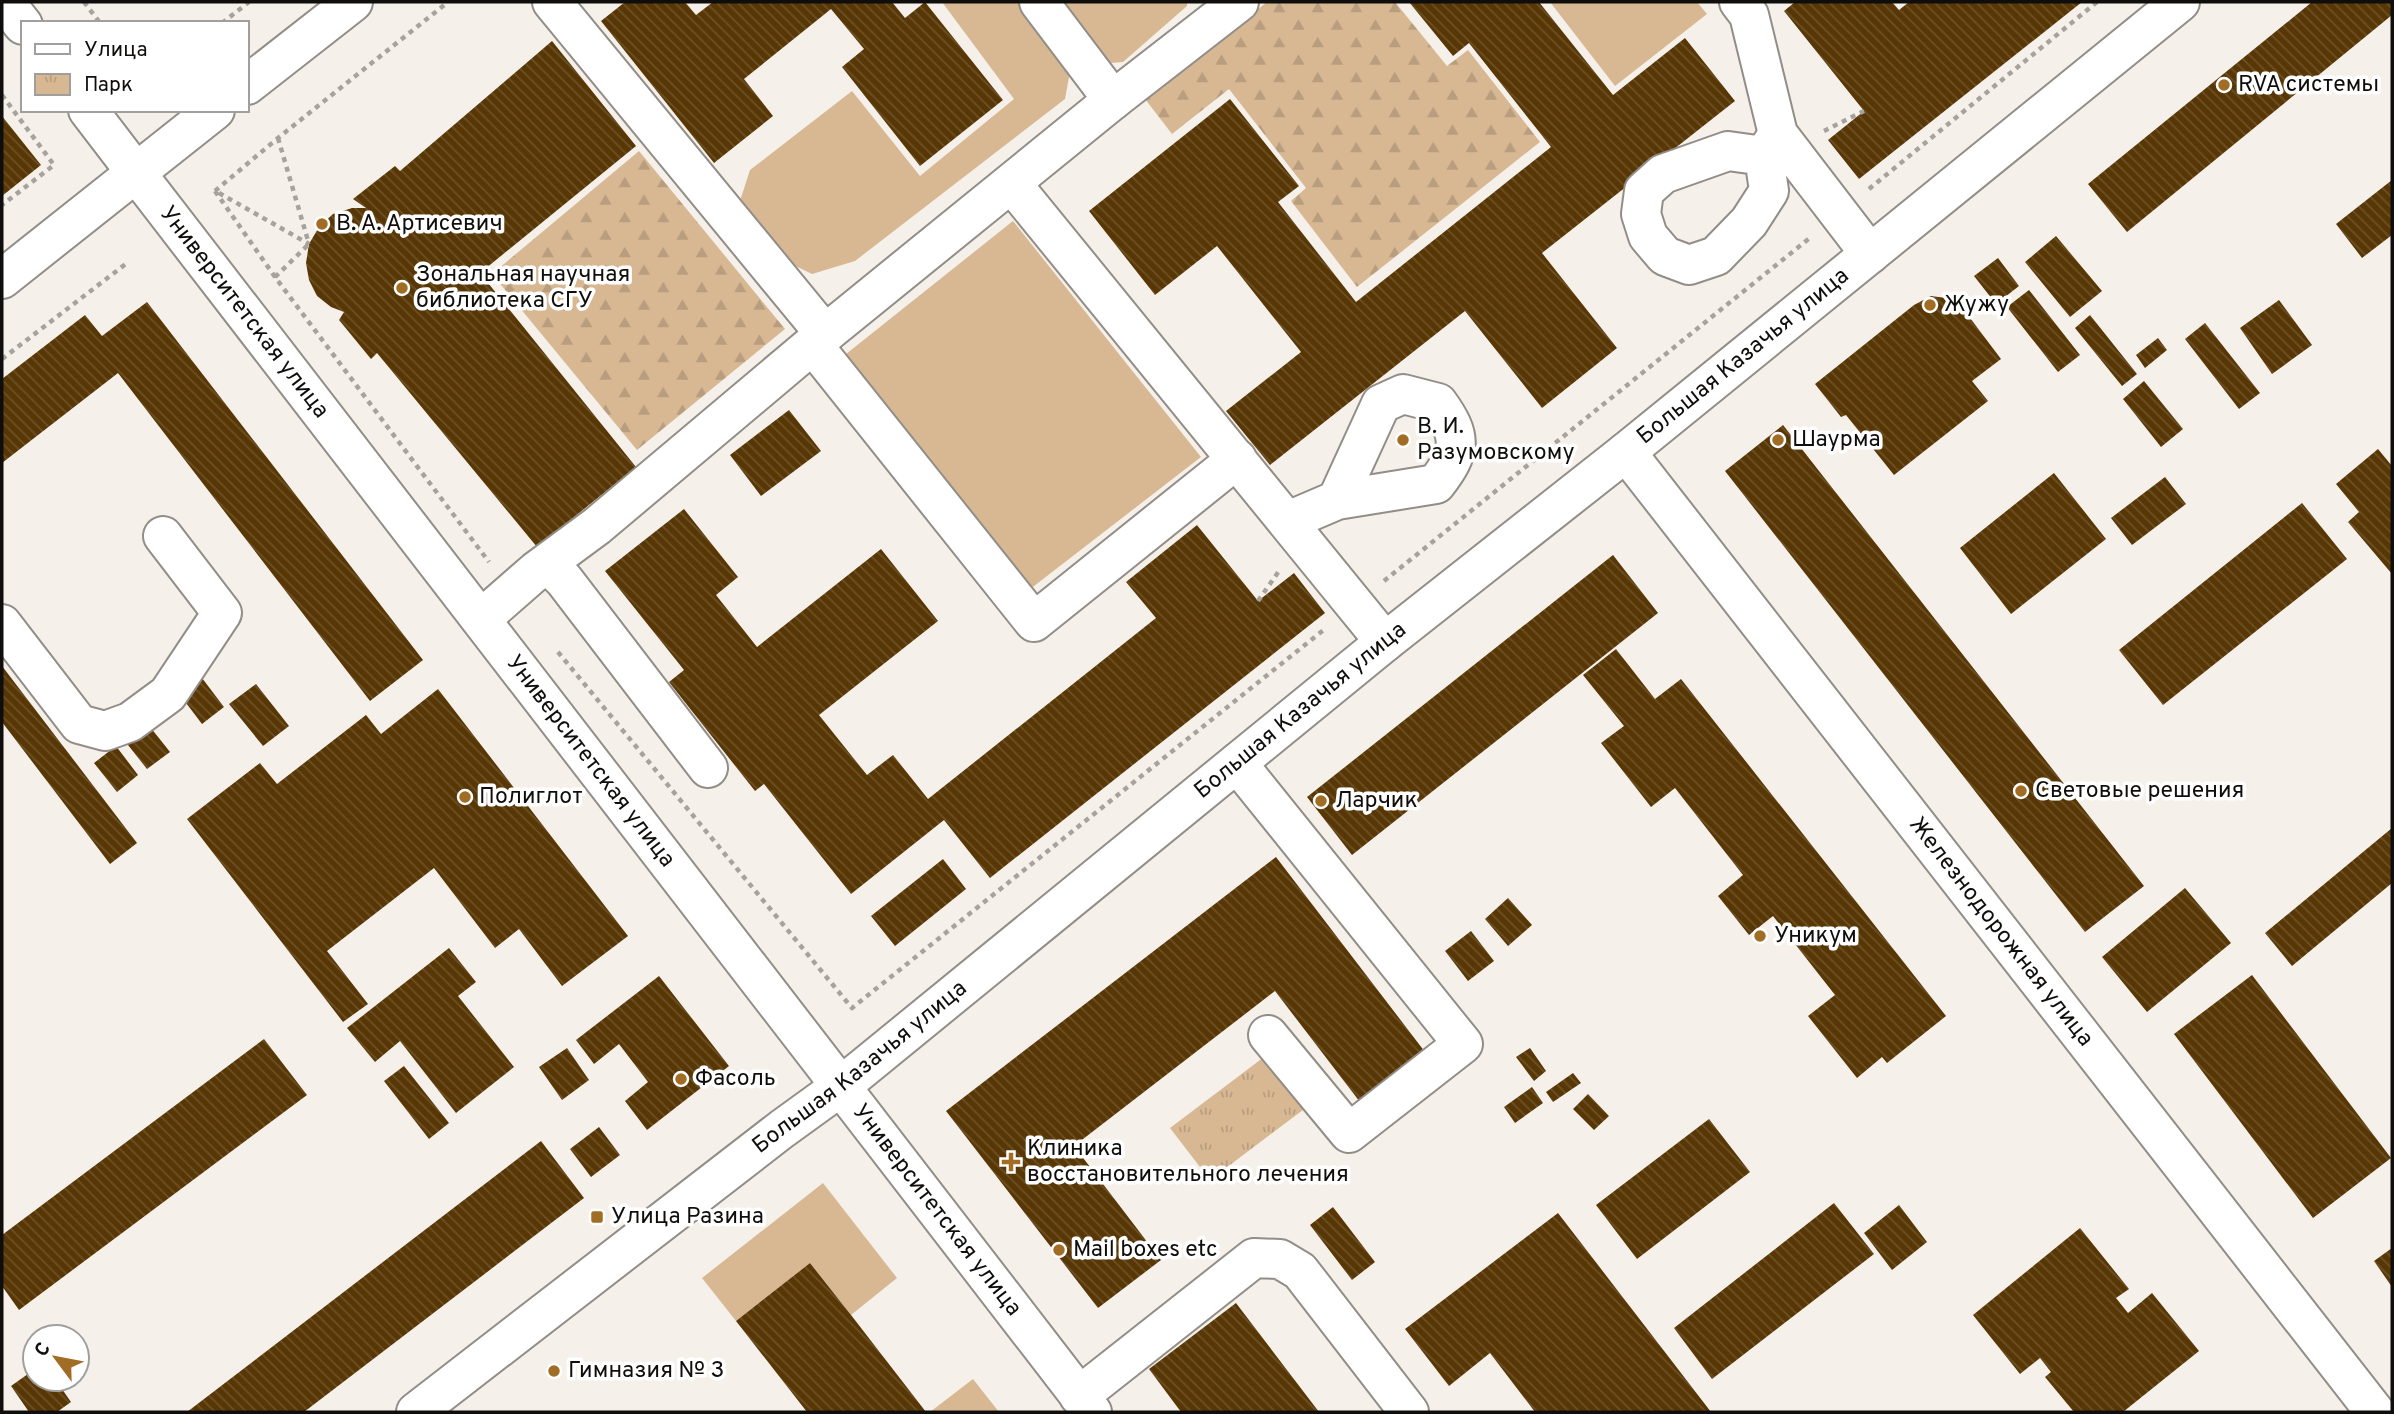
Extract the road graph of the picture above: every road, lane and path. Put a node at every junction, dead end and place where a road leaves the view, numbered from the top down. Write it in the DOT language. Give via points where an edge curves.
graph roads {
  1 [pos="5,2"];
  2 [pos="84,2"];
  3 [pos="248,2"];
  4 [pos="353,2"];
  5 [pos="448,2"];
  6 [pos="552,2"];
  7 [pos="1039,2"];
  8 [pos="2097,2"];
  9 [pos="2180,2"];
  10 [pos="1224,6"];
  11 [pos="1751,6"];
  12 [pos="98,21"];
  13 [pos="224,21"];
  14 [pos="21,22"];
  15 [pos="248,84"];
  16 [pos="2,95"];
  17 [pos="1114,100"];
  18 [pos="90,112"];
  19 [pos="213,112"];
  20 [pos="278,138"];
  21 [pos="137,173"];
  22 [pos="1012,184"];
  23 [pos="215,191"];
  24 [pos="2,205"];
  25 [pos="1838,215"];
  26 [pos="309,244"];
  27 [pos="1870,254"];
  28 [pos="127,263"];
  29 [pos="275,277"];
  30 [pos="2,279"];
  31 [pos="819,340"];
  32 [pos="2,359"];
  33 [pos="1626,452"];
  34 [pos="1237,459"];
  35 [pos="1337,500"];
  36 [pos="1288,521"];
  37 [pos="163,536"];
  38 [pos="548,564"];
  39 [pos="512,592"];
  40 [pos="1354,605"];
  41 [pos="481,619"];
  42 [pos="2,624"];
  43 [pos="1385,642"];
  44 [pos="552,644"];
  45 [pos="1237,763"];
  46 [pos="708,768"];
  47 [pos="1268,1035"];
  48 [pos="840,1087"];
  49 [pos="1086,1404"];
  50 [pos="416,1412"];
  51 [pos="1409,1412"];
  52 [pos="2375,1412"];
  1 -- 14 [label="street"];
  2 -- 12 [label="path"];
  3 -- 13 [label="path"];
  4 -- 15 [label="street"];
  5 -- 20 [label="path"];
  6 -- 31 [label="street"];
  7 -- 17 [label="street"];
  8 -- 25 [label="path"];
  9 -- 27 [label="street, Большая Казачья улица"];
  10 -- 17 [label="street"];
  11 -- 25 [label="street" via="1771,145"];
  16 -- 24 [label="path" via="54,165"];
  17 -- 22 [label="street"];
  18 -- 21 [label="street, Университетская улица"];
  19 -- 21 [label="street"];
  20 -- 23 [label="path"];
  20 -- 26 [label="path"];
  21 -- 30 [label="street"];
  21 -- 41 [label="street, Университетская улица"];
  22 -- 31 [label="street"];
  22 -- 34 [label="street"];
  23 -- 26 [label="path"];
  23 -- 29 [label="path"];
  25 -- 27 [label="street"];
  25 -- 40 [label="path"];
  26 -- 29 [label="path"];
  27 -- 33 [label="street, Большая Казачья улица"];
  28 -- 32 [label="path"];
  29 -- 39 [label="path"];
  31 -- 34 [label="street" via="1034,622"];
  31 -- 38 [label="street"];
  33 -- 43 [label="street, Большая Казачья улица"];
  33 -- 52 [label="street, Железнодорожная улица"];
  34 -- 36 [label="street"];
  35 -- 36 [label="street"];
  36 -- 40 [label="street"];
  37 -- 42 [label="street" via="222,613 168,694 130,722 104,731 79,724"];
  38 -- 39 [label="street"];
  38 -- 46 [label="street"];
  39 -- 41 [label="street"];
  40 -- 43 [label="street"];
  40 -- 44 [label="path" via="852,1008"];
  41 -- 48 [label="street, Университетская улица"];
  43 -- 45 [label="street, Большая Казачья улица"];
  45 -- 47 [label="street" via="1463,1044 1349,1133"];
  45 -- 48 [label="street, Большая Казачья улица"];
  48 -- 49 [label="street, Университетская улица"];
  48 -- 50 [label="street, Большая Казачья улица"];
  49 -- 51 [label="street" via="1254,1258 1280,1259 1300,1271"];
}
